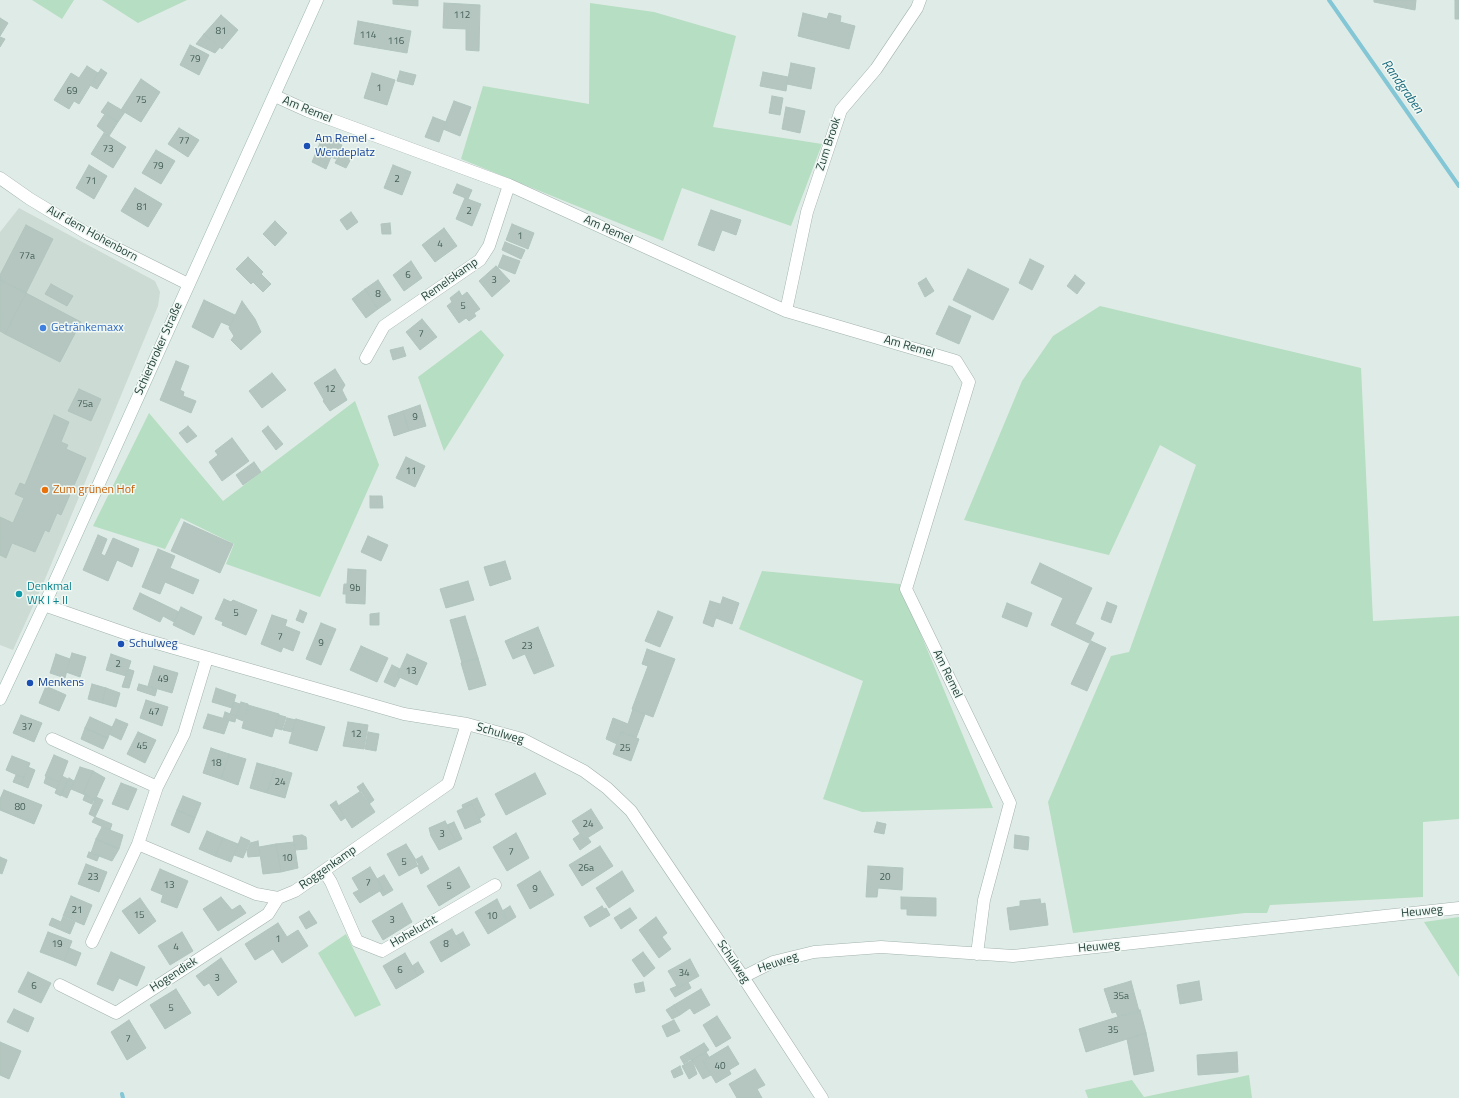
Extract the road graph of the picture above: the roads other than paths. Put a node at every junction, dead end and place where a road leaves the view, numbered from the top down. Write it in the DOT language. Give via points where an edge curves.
graph roads {
  1 [pos="317,0"];
  2 [pos="920,0"];
  3 [pos="275,96"];
  4 [pos="0,178"];
  5 [pos="509,185"];
  6 [pos="188,284"];
  7 [pos="786,311"];
  8 [pos="366,358"];
  9 [pos="44,605"];
  10 [pos="207,658"];
  11 [pos="0,699"];
  12 [pos="467,724"];
  13 [pos="52,739"];
  14 [pos="157,787"];
  15 [pos="138,844"];
  16 [pos="324,871"];
  17 [pos="495,885"];
  18 [pos="278,898"];
  19 [pos="1459,908"];
  20 [pos="92,942"];
  21 [pos="977,954"];
  22 [pos="744,977"];
  23 [pos="60,985"];
  24 [pos="822,1098"];
  1 -- 3 [label="street, Schierbroker Straße"];
  2 -- 7 [label="street, Zum Brook" via="876,69 841,110 807,212"];
  3 -- 5 [label="street, Am Remel" via="308,111"];
  3 -- 6 [label="street, Schierbroker Straße"];
  4 -- 6 [label="street, Auf dem Hohenborn" via="88,234"];
  5 -- 7 [label="street, Am Remel"];
  5 -- 8 [label="street, Remelskamp" via="489,246 480,260 384,326"];
  6 -- 9 [label="street, Schierbroker Straße"];
  7 -- 21 [label="street, Am Remel" via="956,361 969,382 906,589 1010,803 984,900"];
  9 -- 10 [label="street, Schulweg" via="103,627"];
  9 -- 11 [label="street, Schierbroker Straße"];
  10 -- 12 [label="street, Schulweg" via="404,714"];
  10 -- 14 [label="street" via="184,734"];
  12 -- 16 [label="street, Roggenkamp" via="448,784"];
  12 -- 22 [label="street, Schulweg" via="522,739 584,771 607,788 631,811"];
  13 -- 14 [label="street"];
  14 -- 15 [label="street"];
  15 -- 18 [label="street" via="256,894"];
  15 -- 20 [label="street"];
  16 -- 17 [label="street, Hohelucht" via="357,941 382,950"];
  16 -- 18 [label="street, Roggenkamp" via="295,891"];
  18 -- 23 [label="street, Hogendiek" via="268,914 116,1013"];
  19 -- 21 [label="street, Heuweg" via="1013,956"];
  21 -- 22 [label="street, Heuweg" via="881,947 814,952 773,962"];
  22 -- 24 [label="street, Schulweg"];
}
